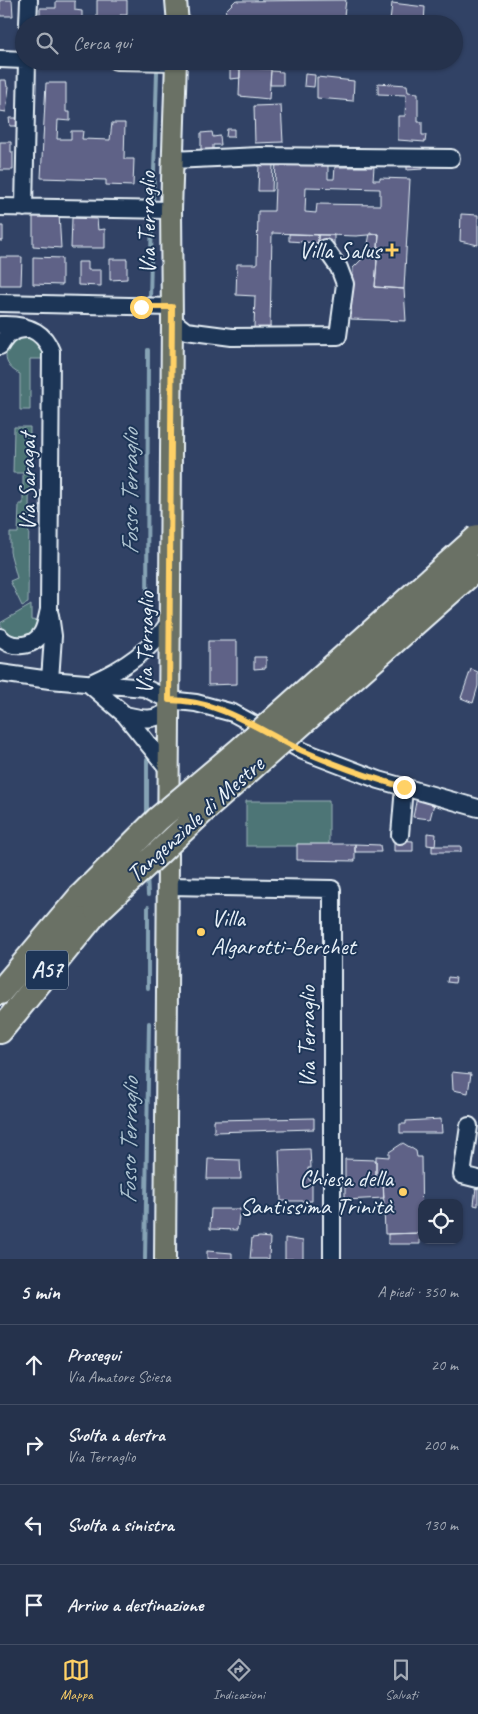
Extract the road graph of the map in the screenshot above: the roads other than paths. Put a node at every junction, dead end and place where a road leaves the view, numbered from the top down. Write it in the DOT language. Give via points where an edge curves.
graph roads {
  1 [pos="29,0"];
  2 [pos="28,15"];
  3 [pos="0,59"];
  4 [pos="15,60"];
  5 [pos="27,70"];
  6 [pos="168,70"];
  7 [pos="450,158"];
  8 [pos="172,160"];
  9 [pos="0,207"];
  10 [pos="24,208"];
  11 [pos="161,210"];
  12 [pos="325,248"];
  13 [pos="0,303"];
  14 [pos="172,314"];
  15 [pos="0,325"];
  16 [pos="34,330"];
  17 [pos="0,346"];
  18 [pos="478,537"];
  19 [pos="478,567"];
  20 [pos="49,610"];
  21 [pos="170,620"];
  22 [pos="0,637"];
  23 [pos="0,673"];
  24 [pos="50,680"];
  25 [pos="89,684"];
  26 [pos="169,705"];
  27 [pos="125,715"];
  28 [pos="168,770"];
  29 [pos="404,787"];
  30 [pos="478,808"];
  31 [pos="400,835"];
  32 [pos="168,886"];
  33 [pos="89,904"];
  34 [pos="0,992"];
  35 [pos="0,1031"];
  36 [pos="469,1126"];
  37 [pos="478,1180"];
  38 [pos="165,1259"];
  39 [pos="332,1259"];
  1 -- 2 [label="street"];
  3 -- 4 [label="street"];
  5 -- 10 [label="street"];
  6 -- 8 [label="main road, Via Terraglio"];
  7 -- 8 [label="street, Via Terraglio" via="260,156"];
  8 -- 11 [label="main road, Via Terraglio"];
  9 -- 10 [label="street"];
  10 -- 11 [label="street"];
  11 -- 14 [label="main road, Via Terraglio"];
  12 -- 14 [label="street" via="339,268 345,284 338,336 232,337 186,331"];
  13 -- 14 [label="street"];
  14 -- 21 [label="main road, Via Terraglio"];
  15 -- 16 [label="street" via="24,325"];
  16 -- 17 [label="street" via="18,329"];
  16 -- 20 [label="street, Via Saragat" via="48,342 51,351"];
  18 -- 33 [label="highway, Tangenziale di Mestre / A57, bridge" via="158,820"];
  19 -- 33 [label="highway, Tangenziale di Mestre / A57, bridge" via="209,805"];
  20 -- 22 [label="street, Via Saragat" via="43,632 31,642 9,644"];
  20 -- 24 [label="street" via="53,636"];
  21 -- 25 [label="street" via="160,636 128,664"];
  21 -- 26 [label="main road, Via Terraglio"];
  23 -- 24 [label="street"];
  24 -- 25 [label="street"];
  25 -- 26 [label="street" via="145,688"];
  25 -- 27 [label="street"];
  26 -- 27 [label="street" via="160,717 149,720"];
  26 -- 28 [label="main road, Via Terraglio"];
  26 -- 29 [label="street" via="196,703 233,713 303,751"];
  27 -- 28 [label="street"];
  28 -- 32 [label="main road, Via Terraglio"];
  29 -- 30 [label="street"];
  29 -- 31 [label="street"];
  32 -- 38 [label="main road, Via Terraglio"];
  32 -- 39 [label="street, Via Terraglio" via="332,889"];
  33 -- 34 [label="highway, Tangenziale di Mestre / A57"];
  33 -- 35 [label="highway, Tangenziale di Mestre / A57"];
  36 -- 37 [label="street" via="462,1175"];
}
